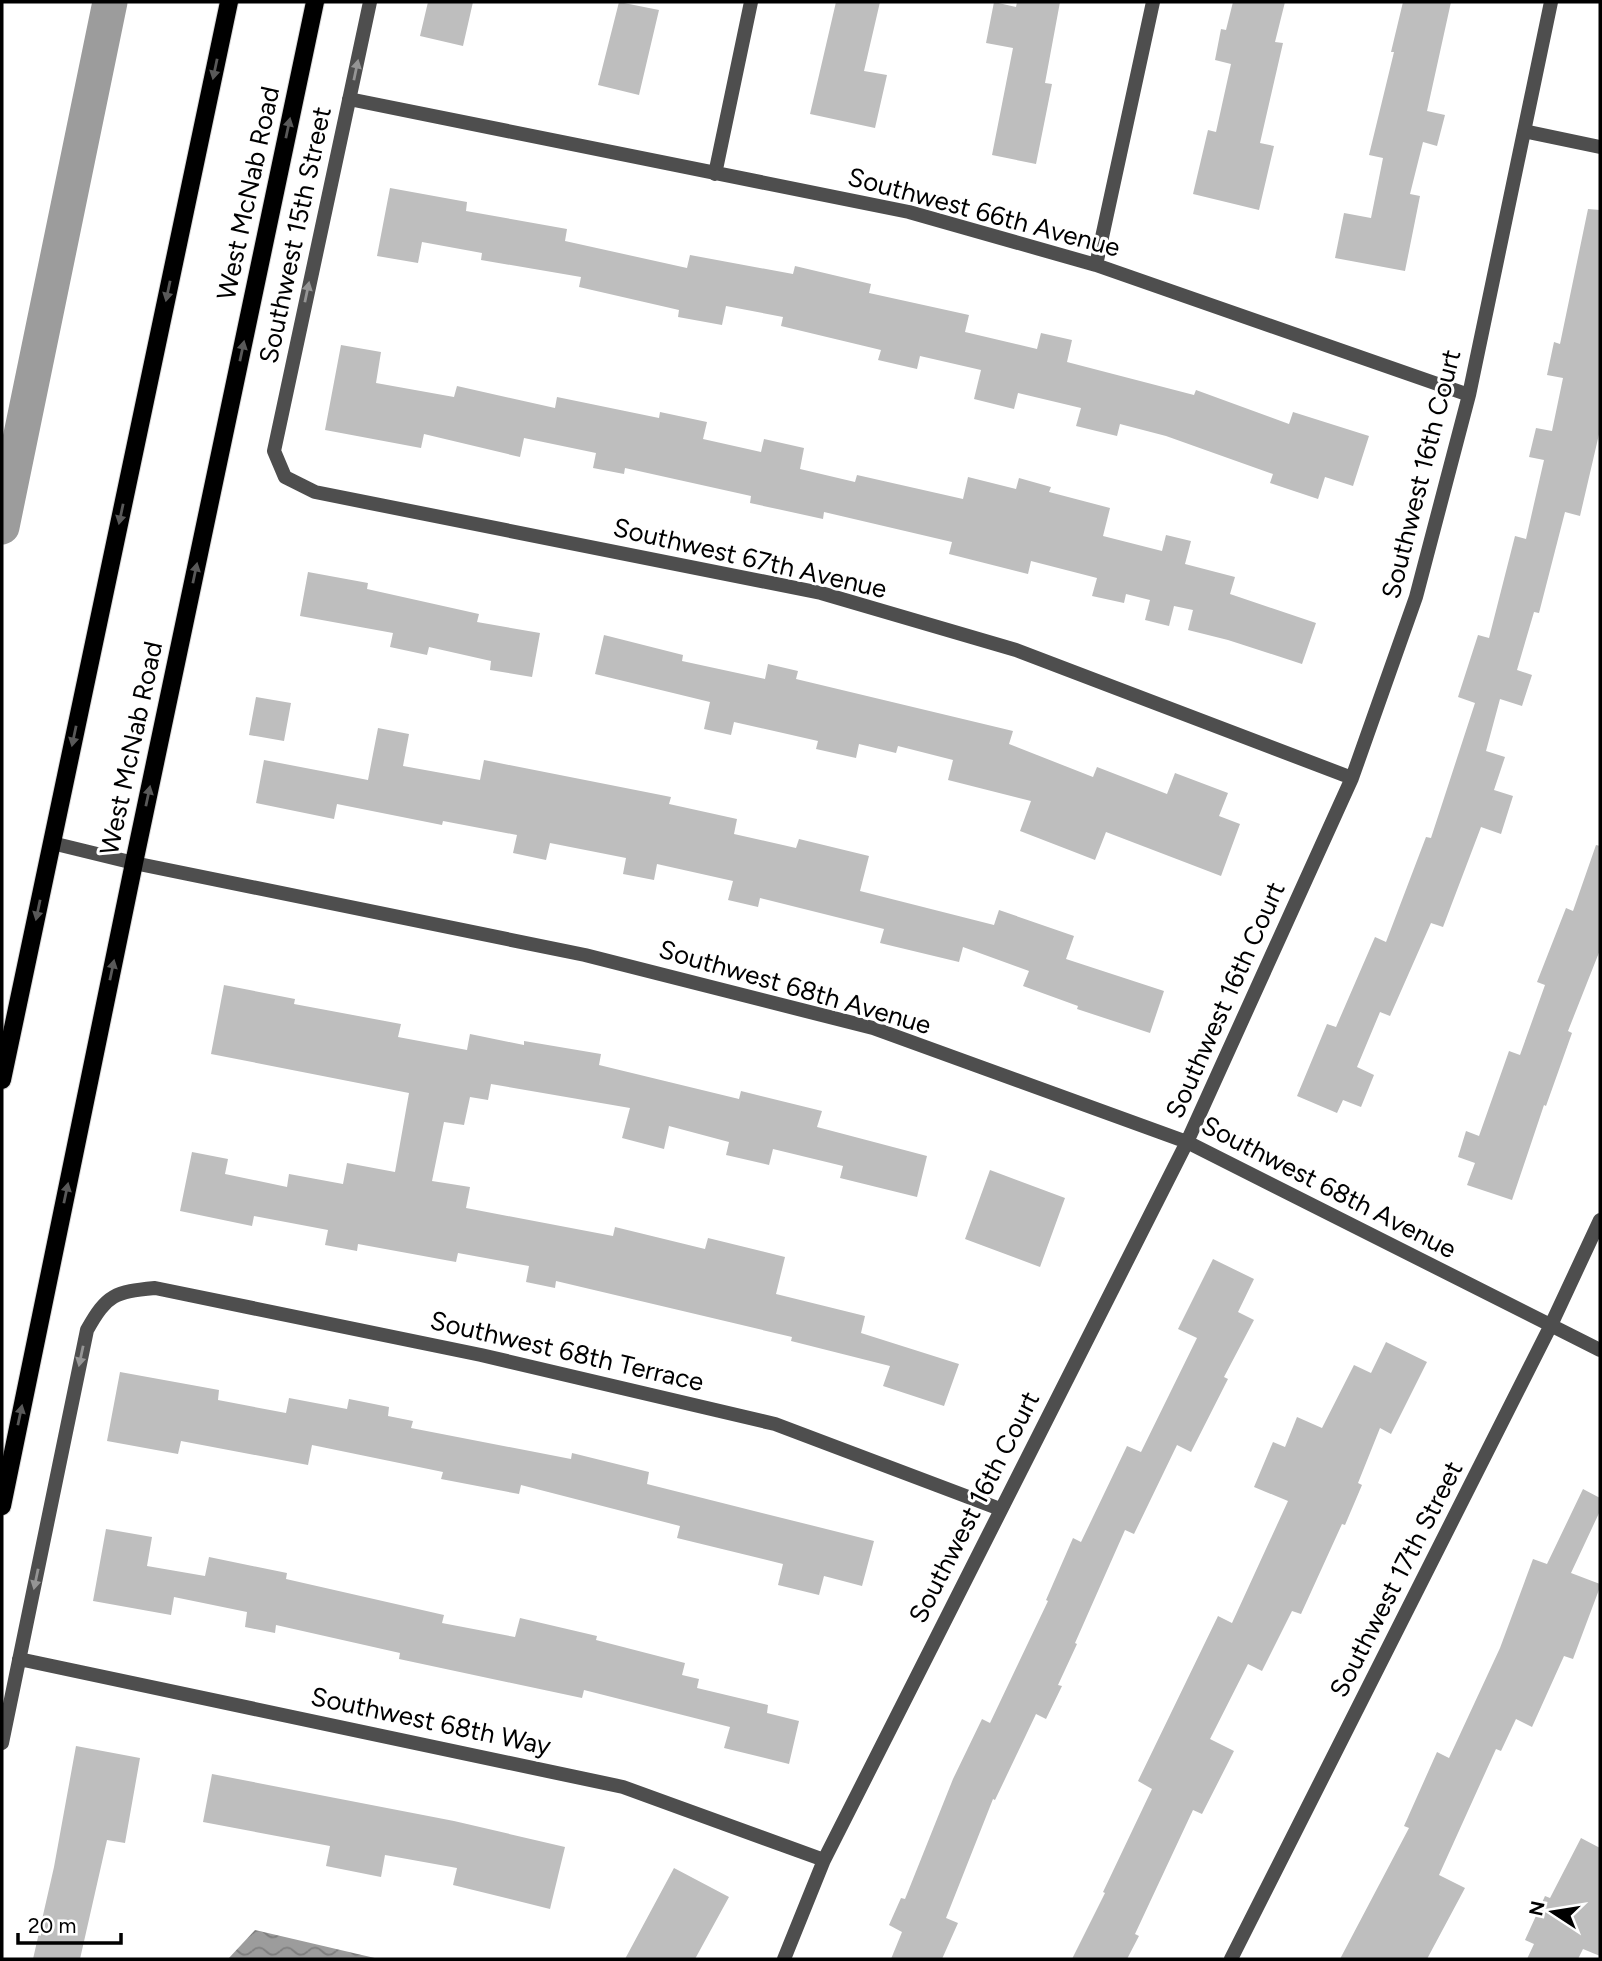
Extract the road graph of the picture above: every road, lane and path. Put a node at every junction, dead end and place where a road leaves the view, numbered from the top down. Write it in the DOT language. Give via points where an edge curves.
graph roads {
  1 [pos="229,2"];
  2 [pos="315,2"];
  3 [pos="370,2"];
  4 [pos="751,2"];
  5 [pos="1153,2"];
  6 [pos="1551,2"];
  7 [pos="349,99"];
  8 [pos="1524,131"];
  9 [pos="1600,147"];
  10 [pos="715,174"];
  11 [pos="1096,265"];
  12 [pos="1469,394"];
  13 [pos="285,477"];
  14 [pos="1352,778"];
  15 [pos="52,843"];
  16 [pos="134,863"];
  17 [pos="2,1080"];
  18 [pos="1187,1142"];
  19 [pos="1600,1220"];
  20 [pos="1551,1325"];
  21 [pos="1600,1350"];
  22 [pos="2,1506"];
  23 [pos="1000,1509"];
  24 [pos="19,1659"];
  25 [pos="2,1743"];
  26 [pos="824,1860"];
  27 [pos="784,1959"];
  28 [pos="1231,1959"];
  1 -- 15 [label="main road, one-way"];
  16 -- 2 [label="main road, West McNab Road, one-way"];
  7 -- 3 [label="street, Southwest 15th Street, one-way"];
  4 -- 10 [label="street"];
  5 -- 11 [label="street"];
  6 -- 8 [label="street, Southwest 16th Court"];
  7 -- 10 [label="street, Southwest 66th Avenue"];
  13 -- 7 [label="street, Southwest 15th Street, one-way" via="274,451"];
  8 -- 9 [label="street"];
  8 -- 12 [label="street, Southwest 16th Court"];
  10 -- 11 [label="street, Southwest 66th Avenue" via="909,212"];
  11 -- 12 [label="street, Southwest 66th Avenue"];
  12 -- 14 [label="street, Southwest 16th Court" via="1416,597"];
  13 -- 14 [label="street, Southwest 67th Avenue" via="315,492 821,593 1016,650"];
  14 -- 18 [label="street, Southwest 16th Court"];
  15 -- 16 [label="street, Southwest 68th Avenue"];
  15 -- 17 [label="main road, one-way"];
  16 -- 18 [label="street, Southwest 68th Avenue" via="585,955 873,1028"];
  22 -- 16 [label="main road, West McNab Road, one-way"];
  18 -- 20 [label="street, Southwest 68th Avenue"];
  18 -- 23 [label="street, Southwest 16th Court"];
  19 -- 20 [label="street, Southwest 17th Street"];
  20 -- 21 [label="street, Southwest 68th Avenue"];
  20 -- 28 [label="street, Southwest 17th Street"];
  23 -- 24 [label="street, Southwest 68th Terrace, one-way" via="775,1424 481,1355 155,1288 132,1291 111,1297 87,1330"];
  23 -- 26 [label="street, Southwest 16th Court"];
  24 -- 25 [label="street"];
  24 -- 26 [label="street, Southwest 68th Way" via="623,1787"];
  26 -- 27 [label="street, Southwest 16th Court"];
}
